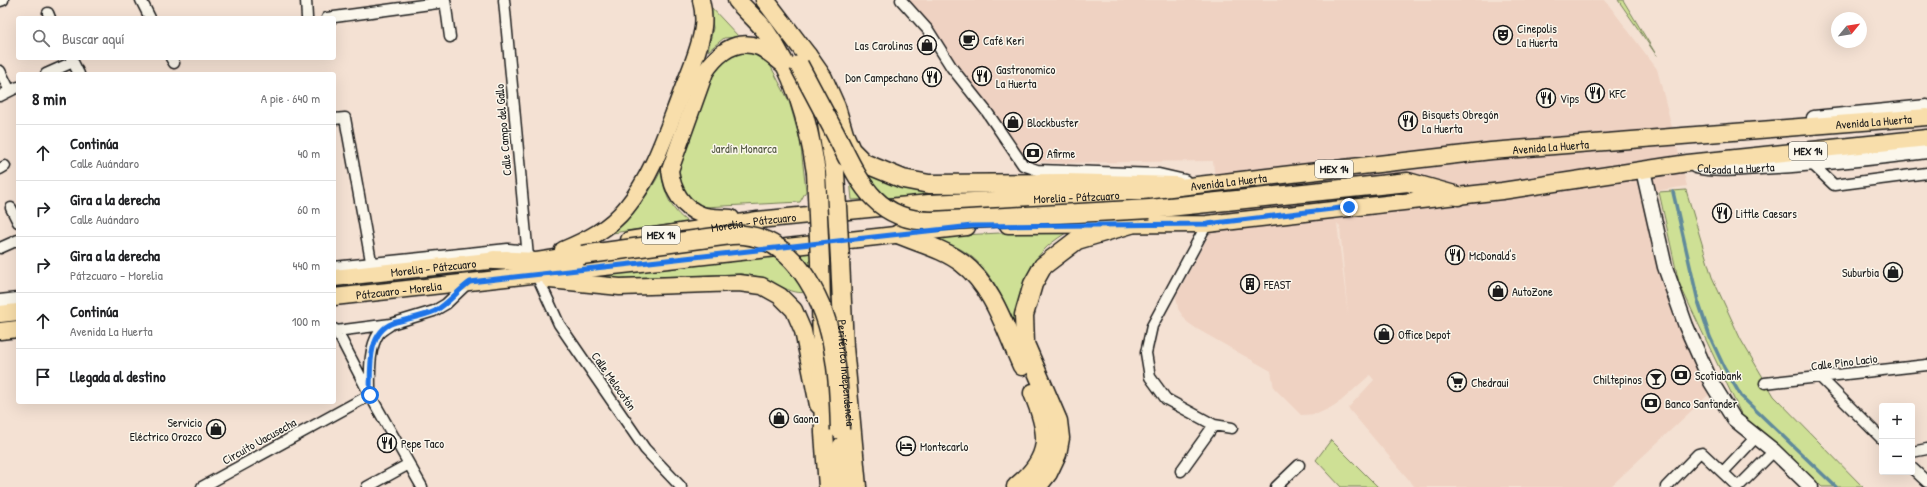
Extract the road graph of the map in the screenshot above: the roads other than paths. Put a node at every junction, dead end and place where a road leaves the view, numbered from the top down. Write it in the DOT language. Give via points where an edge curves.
graph roads {
  1 [pos="141,0"];
  2 [pos="306,0"];
  3 [pos="378,0"];
  4 [pos="504,0"];
  5 [pos="701,0"];
  6 [pos="737,0"];
  7 [pos="751,0"];
  8 [pos="765,0"];
  9 [pos="901,0"];
  10 [pos="445,1"];
  11 [pos="379,11"];
  12 [pos="149,16"];
  13 [pos="307,16"];
  14 [pos="336,17"];
  15 [pos="450,37"];
  16 [pos="72,60"];
  17 [pos="797,62"];
  18 [pos="0,72"];
  19 [pos="50,72"];
  20 [pos="78,72"];
  21 [pos="14,89"];
  22 [pos="0,96"];
  23 [pos="1927,107"];
  24 [pos="1927,117"];
  25 [pos="336,119"];
  26 [pos="1736,133"];
  27 [pos="1927,138"];
  28 [pos="1927,151"];
  29 [pos="1688,163"];
  30 [pos="1812,164"];
  31 [pos="1642,170"];
  32 [pos="1927,173"];
  33 [pos="1203,184"];
  34 [pos="1176,186"];
  35 [pos="1458,196"];
  36 [pos="11,208"];
  37 [pos="16,218"];
  38 [pos="758,220"];
  39 [pos="1181,223"];
  40 [pos="1131,224"];
  41 [pos="1207,224"];
  42 [pos="898,234"];
  43 [pos="16,241"];
  44 [pos="0,248"];
  45 [pos="563,250"];
  46 [pos="528,257"];
  47 [pos="494,260"];
  48 [pos="336,269"];
  49 [pos="372,269"];
  50 [pos="336,278"];
  51 [pos="505,278"];
  52 [pos="539,280"];
  53 [pos="470,282"];
  54 [pos="336,297"];
  55 [pos="16,300"];
  56 [pos="0,302"];
  57 [pos="16,312"];
  58 [pos="0,314"];
  59 [pos="391,324"];
  60 [pos="16,329"];
  61 [pos="336,330"];
  62 [pos="0,331"];
  63 [pos="336,332"];
  64 [pos="1927,365"];
  65 [pos="1821,378"];
  66 [pos="1765,383"];
  67 [pos="370,395"];
  68 [pos="1214,425"];
  69 [pos="1232,428"];
  70 [pos="832,432"];
  71 [pos="1879,436"];
  72 [pos="1756,437"];
  73 [pos="1927,449"];
  74 [pos="1774,451"];
  75 [pos="1915,451"];
  76 [pos="409,464"];
  77 [pos="1299,465"];
  78 [pos="1182,471"];
  79 [pos="1915,471"];
  80 [pos="1722,472"];
  81 [pos="1927,482"];
  82 [pos="202,487"];
  83 [pos="367,487"];
  84 [pos="422,487"];
  85 [pos="680,487"];
  86 [pos="828,487"];
  87 [pos="844,487"];
  88 [pos="857,487"];
  89 [pos="1016,487"];
  90 [pos="1037,487"];
  91 [pos="1276,487"];
  92 [pos="1666,487"];
  93 [pos="1738,487"];
  94 [pos="1811,487"];
  1 -- 12 [label="street"];
  2 -- 13 [label="street"];
  3 -- 11 [label="street"];
  4 -- 46 [label="street, Calle Campo del Gallo"];
  5 -- 45 [label="main road" via="704,26 699,47 642,187 609,225 587,240"];
  6 -- 17 [label="highway"];
  7 -- 17 [label="highway" via="787,44"];
  8 -- 17 [label="highway"];
  9 -- 33 [label="street" via="928,30 952,68 987,112 1023,165 1037,170 1159,174"];
  10 -- 11 [label="street"];
  10 -- 15 [label="street"];
  11 -- 14 [label="street"];
  16 -- 19 [label="street"];
  16 -- 20 [label="street"];
  17 -- 34 [label="highway" via="823,78 851,150 864,163 903,179 929,184 1064,183"];
  17 -- 35 [label="highway, bridge" via="860,183 880,205 914,220 1150,210 1408,182"];
  17 -- 38 [label="main road" via="747,45 724,50 713,59 705,72 670,170 671,182 677,196 688,208 703,215"];
  17 -- 70 [label="highway, Periférico Independencia, bridge" via="800,98 810,133 816,172"];
  17 -- 88 [label="highway, Periférico Independencia, bridge" via="830,133 835,172 844,347"];
  18 -- 21 [label="street"];
  21 -- 22 [label="street"];
  23 -- 26 [label="street" via="1767,123"];
  24 -- 26 [label="main road, Avenida La Huerta / MEX 14"];
  25 -- 49 [label="street" via="345,118"];
  26 -- 33 [label="main road, Avenida La Huerta / MEX 14" via="1491,151"];
  27 -- 29 [label="main road, Avenida La Huerta / MEX 14"];
  28 -- 30 [label="street, Calzada La Huerta"];
  29 -- 30 [label="street, Calzada La Huerta" via="1706,168"];
  29 -- 31 [label="main road, Avenida La Huerta / MEX 14"];
  30 -- 32 [label="street" via="1834,185"];
  31 -- 35 [label="main road, Avenida La Huerta / MEX 14"];
  31 -- 72 [label="street" via="1665,267 1686,326 1712,382 1734,419"];
  33 -- 34 [label="main road, Avenida La Huerta / MEX 14"];
  34 -- 38 [label="main road, Morelia - Pátzcuaro / MEX 14" via="1110,195 929,203"];
  35 -- 41 [label="main road, Avenida La Huerta / MEX 14"];
  36 -- 37 [label="street"];
  38 -- 45 [label="main road, Morelia - Pátzcuaro / MEX 14"];
  39 -- 40 [label="main road, Pátzcuaro - Morelia / MEX 14"];
  39 -- 41 [label="main road, Avenida La Huerta / MEX 14"];
  40 -- 42 [label="main road, Pátzcuaro - Morelia / MEX 14" via="972,226"];
  40 -- 90 [label="highway" via="1077,240 1043,266 1033,284 1024,315 1025,344 1058,421 1060,438 1057,454 1048,474"];
  41 -- 68 [label="street" via="1152,326 1146,353 1150,377 1166,399"];
  42 -- 51 [label="main road, Pátzcuaro - Morelia / MEX 14"];
  42 -- 89 [label="highway" via="962,262 977,276 1001,320 1027,377 1044,424 1045,443 1040,460 1032,474"];
  43 -- 44 [label="street"];
  45 -- 46 [label="main road, Morelia - Pátzcuaro / MEX 14"];
  46 -- 47 [label="main road, Morelia - Pátzcuaro"];
  46 -- 49 [label="street" via="508,251"];
  47 -- 49 [label="main road, Morelia - Pátzcuaro"];
  47 -- 70 [label="highway, bridge" via="537,262 744,235 777,248 802,273 816,296 826,321 835,361"];
  48 -- 49 [label="street"];
  49 -- 50 [label="main road, Morelia - Pátzcuaro"];
  51 -- 52 [label="main road"];
  51 -- 53 [label="main road, Pátzcuaro - Morelia / MEX 14"];
  52 -- 70 [label="main road" via="620,287 739,282 762,286 780,296 794,310 803,331"];
  52 -- 85 [label="street, Calle Melocotón" via="559,324 645,449"];
  53 -- 54 [label="main road, Pátzcuaro - Morelia / MEX 14"];
  53 -- 59 [label="street" via="446,304 434,311"];
  55 -- 56 [label="street"];
  57 -- 58 [label="main road"];
  59 -- 61 [label="street"];
  59 -- 67 [label="street" via="380,332 374,346"];
  60 -- 62 [label="main road"];
  63 -- 67 [label="street"];
  64 -- 65 [label="street, Calle Pino Lacio"];
  65 -- 66 [label="street, Calle Pino Lacio"];
  65 -- 71 [label="street"];
  67 -- 76 [label="street"];
  67 -- 82 [label="street, Circuito Uacusecha"];
  68 -- 69 [label="street"];
  68 -- 78 [label="street"];
  70 -- 86 [label="highway, Periférico Independencia"];
  70 -- 87 [label="highway"];
  72 -- 74 [label="street"];
  72 -- 80 [label="street"];
  73 -- 75 [label="street"];
  74 -- 93 [label="street"];
  74 -- 94 [label="street"];
  76 -- 83 [label="street"];
  76 -- 84 [label="street"];
  77 -- 91 [label="street"];
  79 -- 81 [label="street"];
  80 -- 92 [label="street" via="1702,453 1698,454"];
  80 -- 93 [label="street"];
}
